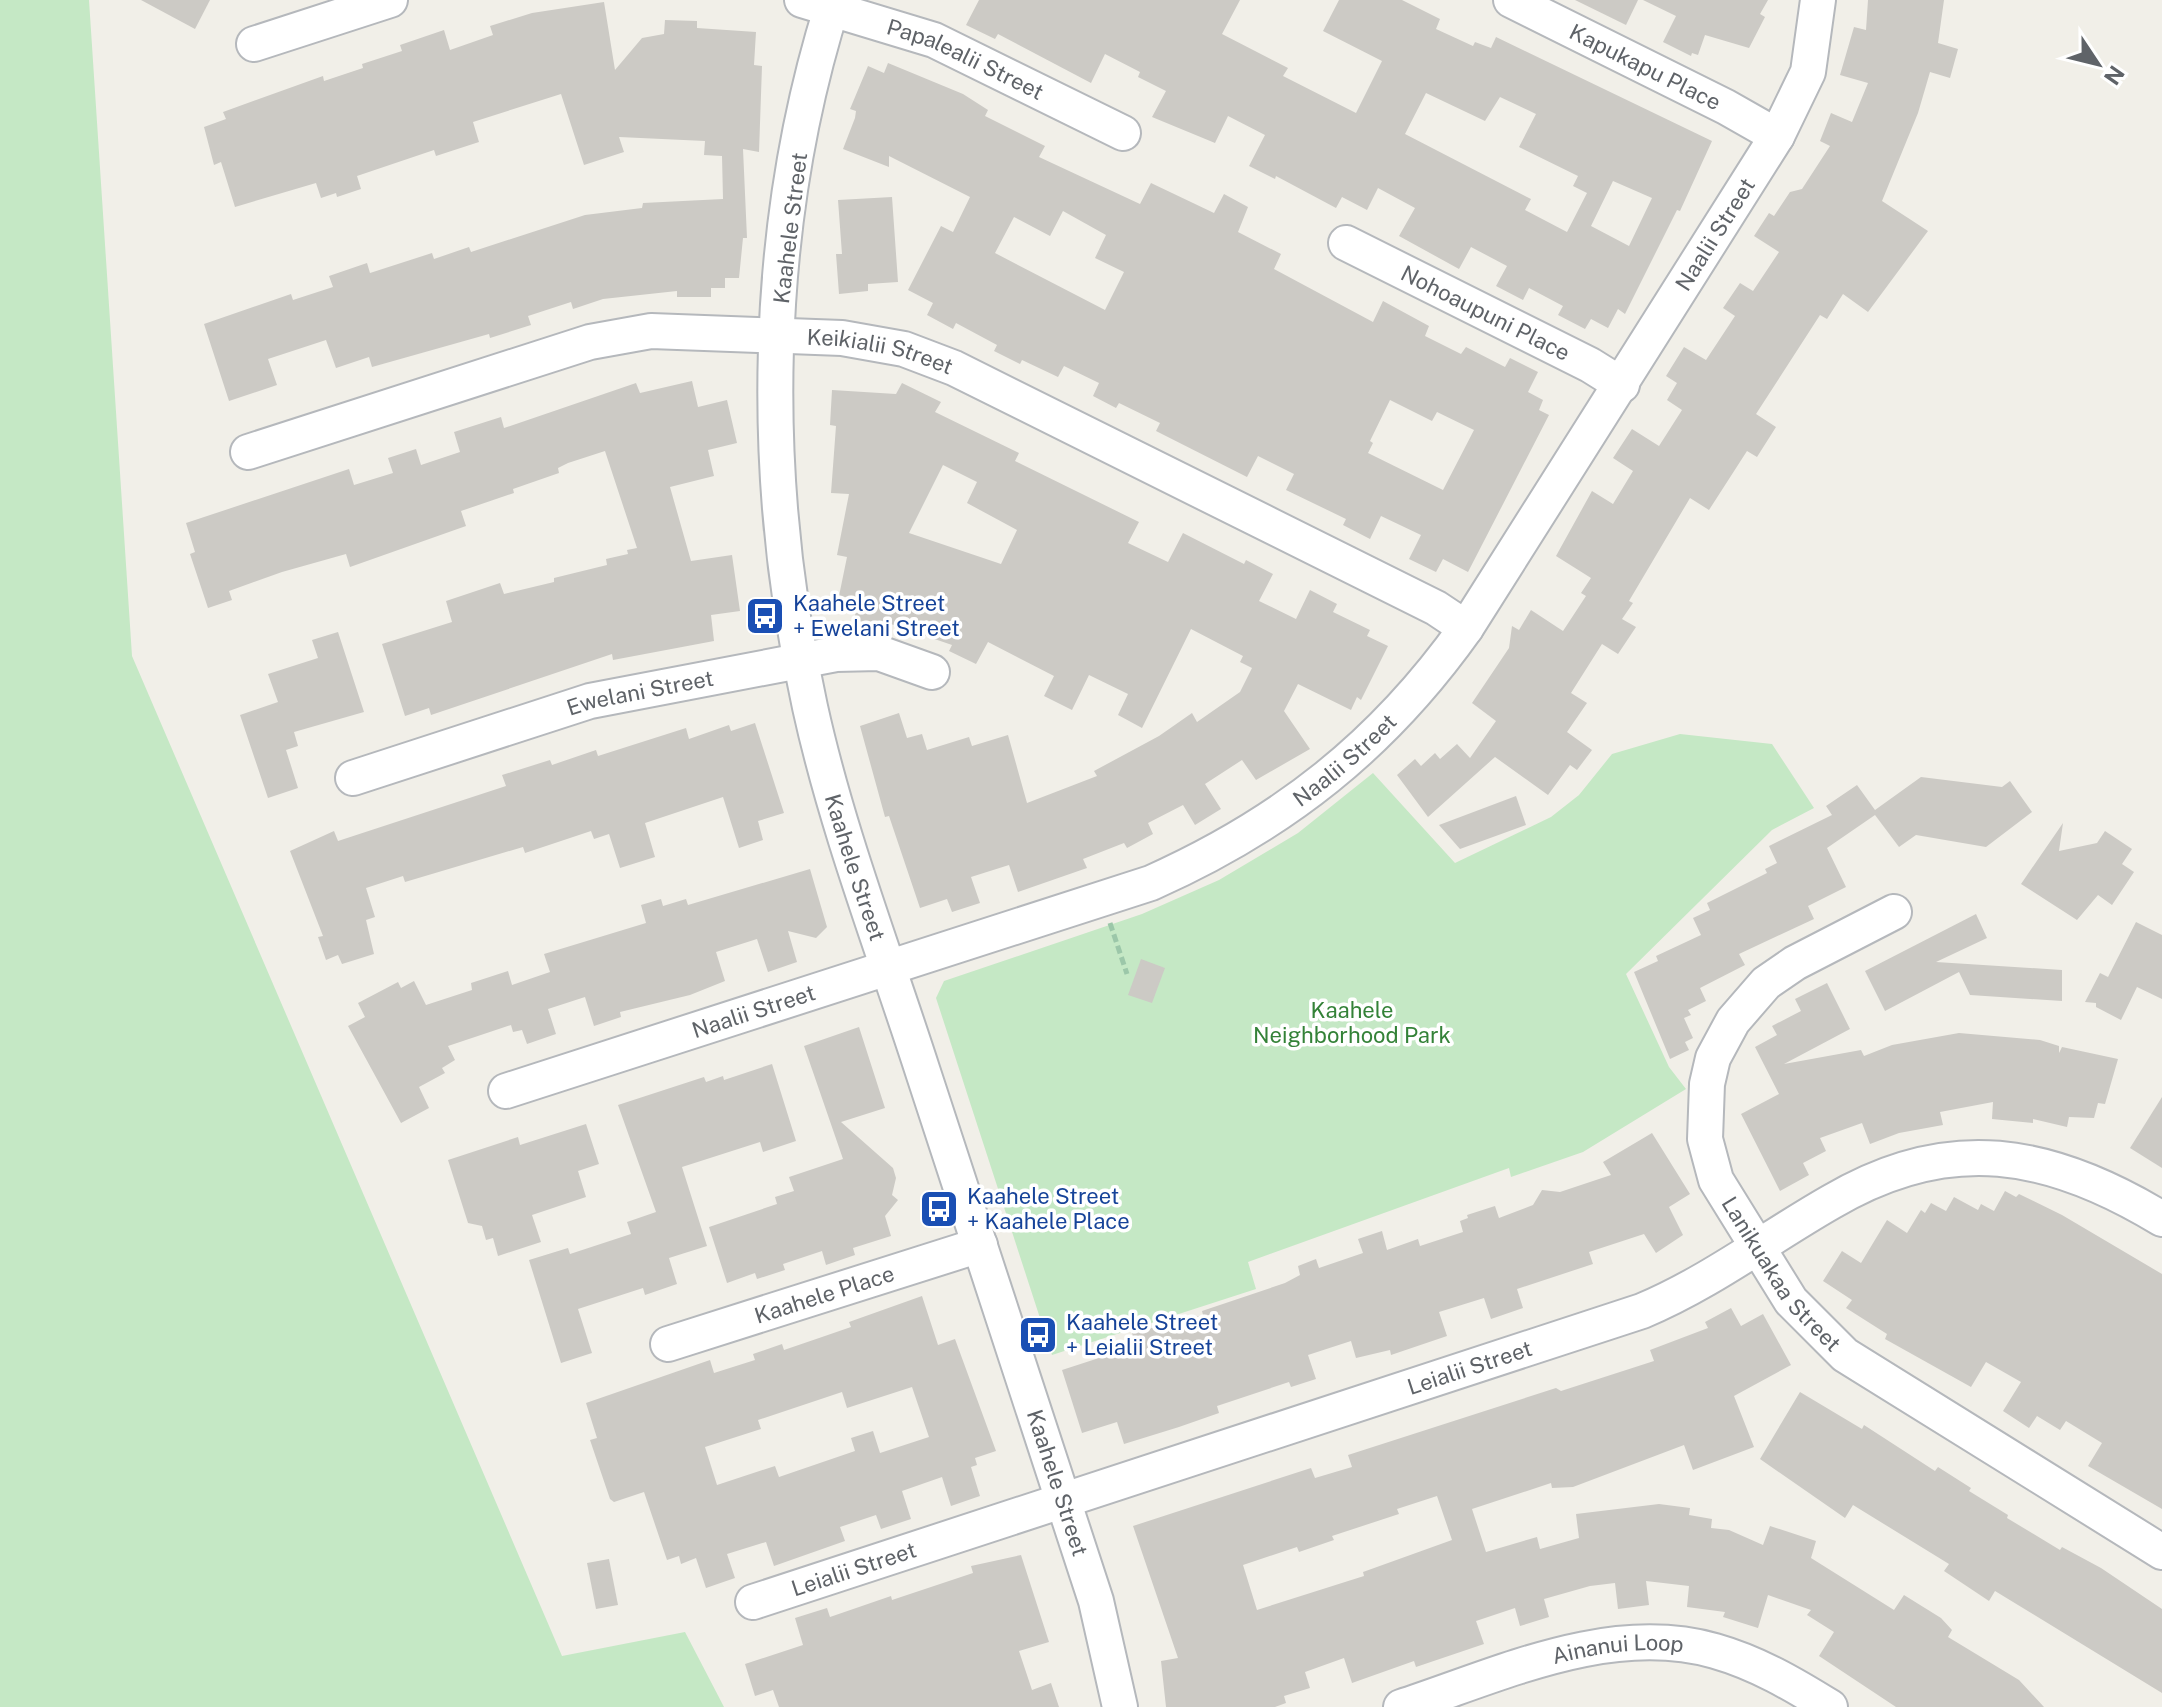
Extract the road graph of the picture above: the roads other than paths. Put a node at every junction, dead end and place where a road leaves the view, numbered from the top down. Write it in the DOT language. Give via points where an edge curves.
graph roads {
  1 [pos="390,0"];
  2 [pos="1511,0"];
  3 [pos="1818,0"];
  4 [pos="823,3"];
  5 [pos="254,44"];
  6 [pos="1123,133"];
  7 [pos="1777,136"];
  8 [pos="1346,243"];
  9 [pos="778,335"];
  10 [pos="1622,385"];
  11 [pos="248,452"];
  12 [pos="1466,628"];
  13 [pos="800,661"];
  14 [pos="932,672"];
  15 [pos="353,778"];
  16 [pos="1894,912"];
  17 [pos="890,969"];
  18 [pos="506,1091"];
  19 [pos="2162,1219"];
  20 [pos="980,1245"];
  21 [pos="1757,1248"];
  22 [pos="668,1344"];
  23 [pos="1063,1500"];
  24 [pos="2162,1552"];
  25 [pos="753,1602"];
  26 [pos="1120,1707"];
  27 [pos="1401,1707"];
  28 [pos="1830,1707"];
  1 -- 5 [label="street"];
  2 -- 7 [label="street, Kapukapu Place"];
  3 -- 7 [label="street, Naalii Street" via="1808,72"];
  4 -- 6 [label="street, Papalealii Street" via="934,40"];
  4 -- 9 [label="street, Kaahele Street" via="798,152"];
  7 -- 10 [label="street, Naalii Street"];
  8 -- 10 [label="street, Nohoaupuni Place"];
  9 -- 11 [label="street, Keikialii Street" via="662,331 610,337"];
  9 -- 12 [label="street, Keikialii Street" via="876,342 929,358 1436,608"];
  9 -- 13 [label="street, Kaahele Street" via="777,454"];
  10 -- 12 [label="street, Naalii Street"];
  12 -- 17 [label="street, Naalii Street" via="1433,674 1360,752 1259,827 1151,883"];
  13 -- 14 [label="street, Ewelani Street" via="879,653"];
  13 -- 15 [label="street, Ewelani Street" via="590,701"];
  13 -- 17 [label="street, Kaahele Street" via="827,770"];
  16 -- 21 [label="street, Lanikuakaa Street" via="1766,983 1733,1021 1713,1058 1704,1113 1710,1159 1726,1200"];
  17 -- 18 [label="street, Naalii Street"];
  17 -- 20 [label="street, Kaahele Street"];
  19 -- 21 [label="street, Leialii Street" via="2072,1173 2005,1159 1962,1158 1917,1166 1862,1185"];
  20 -- 22 [label="street, Kaahele Place"];
  20 -- 23 [label="street, Kaahele Street"];
  21 -- 23 [label="street, Leialii Street" via="1642,1311"];
  21 -- 24 [label="street, Lanikuakaa Street" via="1791,1301 1845,1355"];
  23 -- 25 [label="street, Leialii Street"];
  23 -- 26 [label="street, Kaahele Street" via="1106,1636"];
  27 -- 28 [label="street, Ainanui Loop" via="1563,1654 1655,1643 1735,1657"];
}
